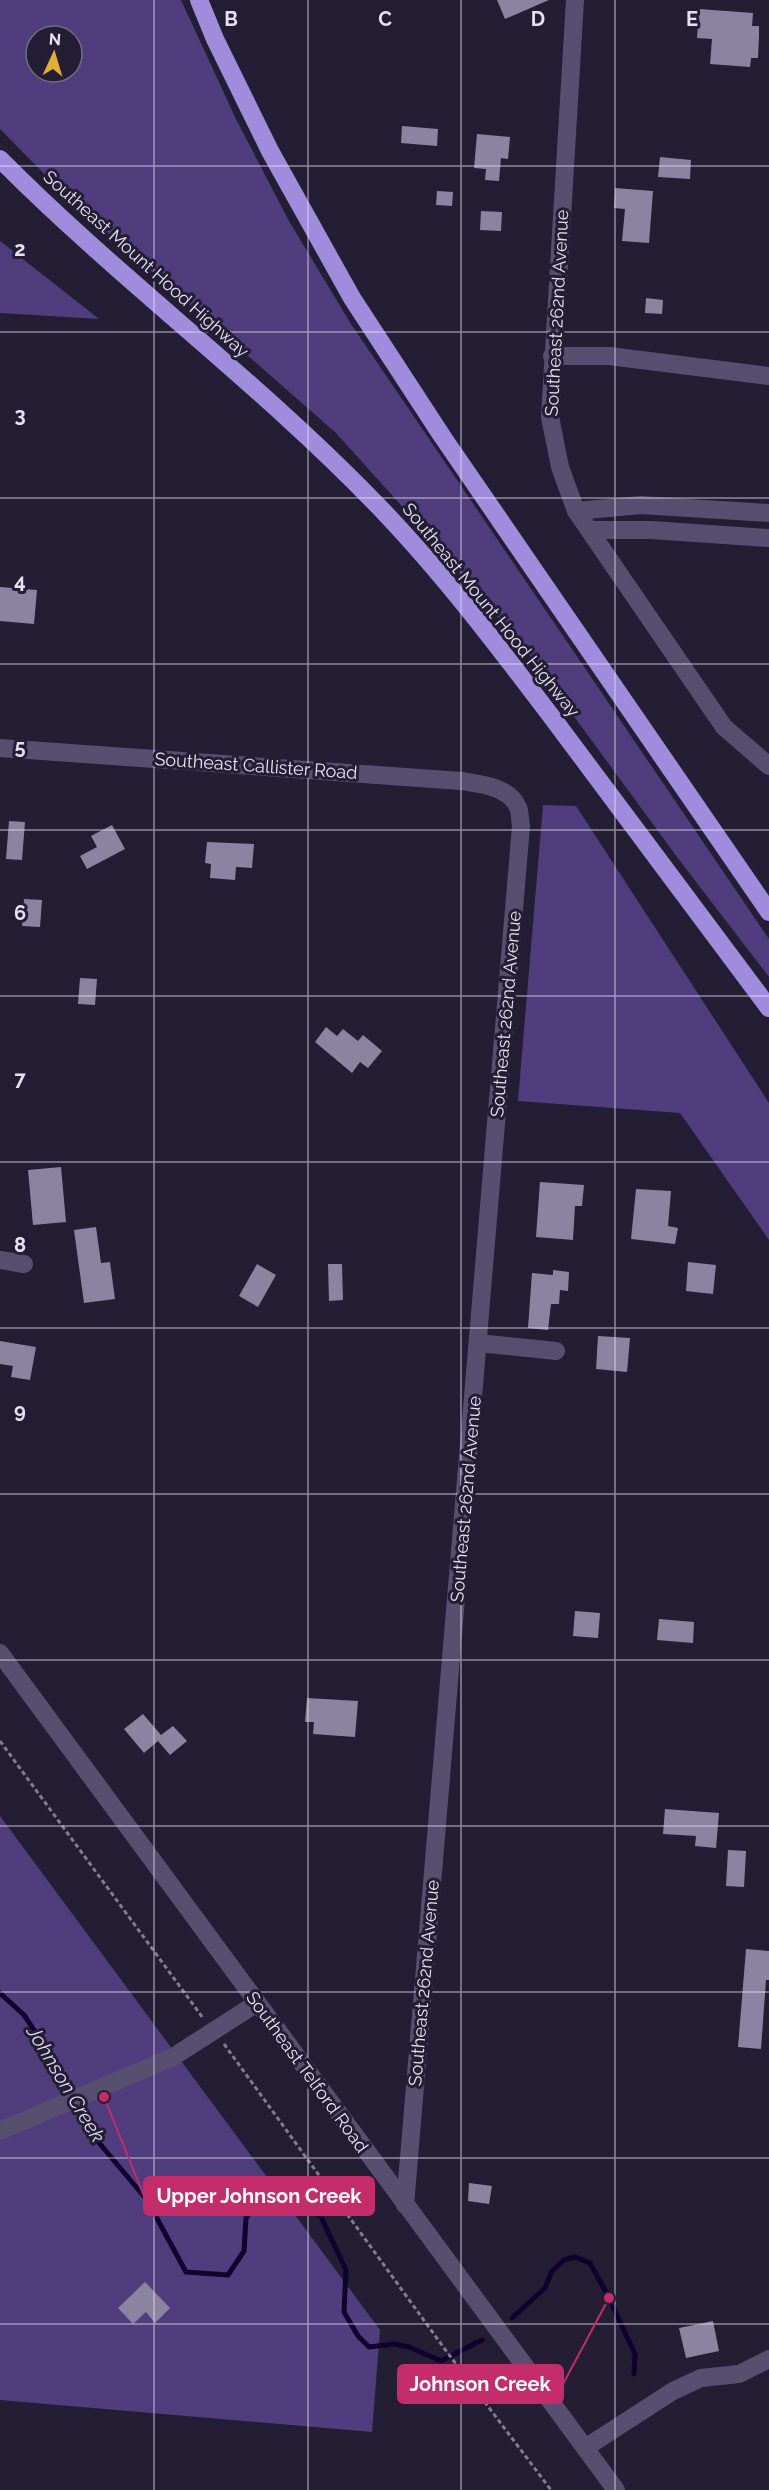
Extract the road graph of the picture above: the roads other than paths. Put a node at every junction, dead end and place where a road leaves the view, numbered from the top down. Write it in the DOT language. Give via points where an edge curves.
graph roads {
  1 [pos="199,0"];
  2 [pos="575,0"];
  3 [pos="0,159"];
  4 [pos="552,356"];
  5 [pos="769,376"];
  6 [pos="576,511"];
  7 [pos="769,513"];
  8 [pos="590,530"];
  9 [pos="769,538"];
  10 [pos="0,748"];
  11 [pos="769,766"];
  12 [pos="509,795"];
  13 [pos="769,912"];
  14 [pos="769,1008"];
  15 [pos="0,1260"];
  16 [pos="24,1264"];
  17 [pos="478,1343"];
  18 [pos="556,1351"];
  19 [pos="3,1665"];
  20 [pos="256,2003"];
  21 [pos="0,2132"];
  22 [pos="405,2205"];
  23 [pos="769,2359"];
  24 [pos="585,2448"];
  25 [pos="616,2490"];
  1 -- 13 [label="highway" via="270,151 352,298"];
  2 -- 4 [label="street, Southeast 262nd Avenue"];
  3 -- 14 [label="highway, Southeast Mount Hood Highway" via="295,425 384,511 509,660"];
  4 -- 5 [label="street" via="609,356"];
  4 -- 6 [label="street, Southeast 262nd Avenue" via="550,417 560,467"];
  6 -- 7 [label="street" via="641,505"];
  6 -- 8 [label="street, Southeast 262nd Avenue"];
  8 -- 9 [label="street"];
  8 -- 11 [label="street, Southeast 262nd Avenue" via="724,727"];
  10 -- 12 [label="street, Southeast Callister Road" via="461,781 493,786"];
  12 -- 17 [label="street, Southeast 262nd Avenue" via="518,806 521,826"];
  15 -- 16 [label="street"];
  17 -- 18 [label="street"];
  17 -- 22 [label="street, Southeast 262nd Avenue"];
  19 -- 20 [label="street, Southeast Telford Road"];
  20 -- 21 [label="street" via="182,2052"];
  20 -- 22 [label="street, Southeast Telford Road"];
  22 -- 24 [label="street, Southeast Telford Road"];
  23 -- 24 [label="street" via="739,2374 701,2378 682,2387"];
  24 -- 25 [label="street, Southeast Telford Road"];
}
